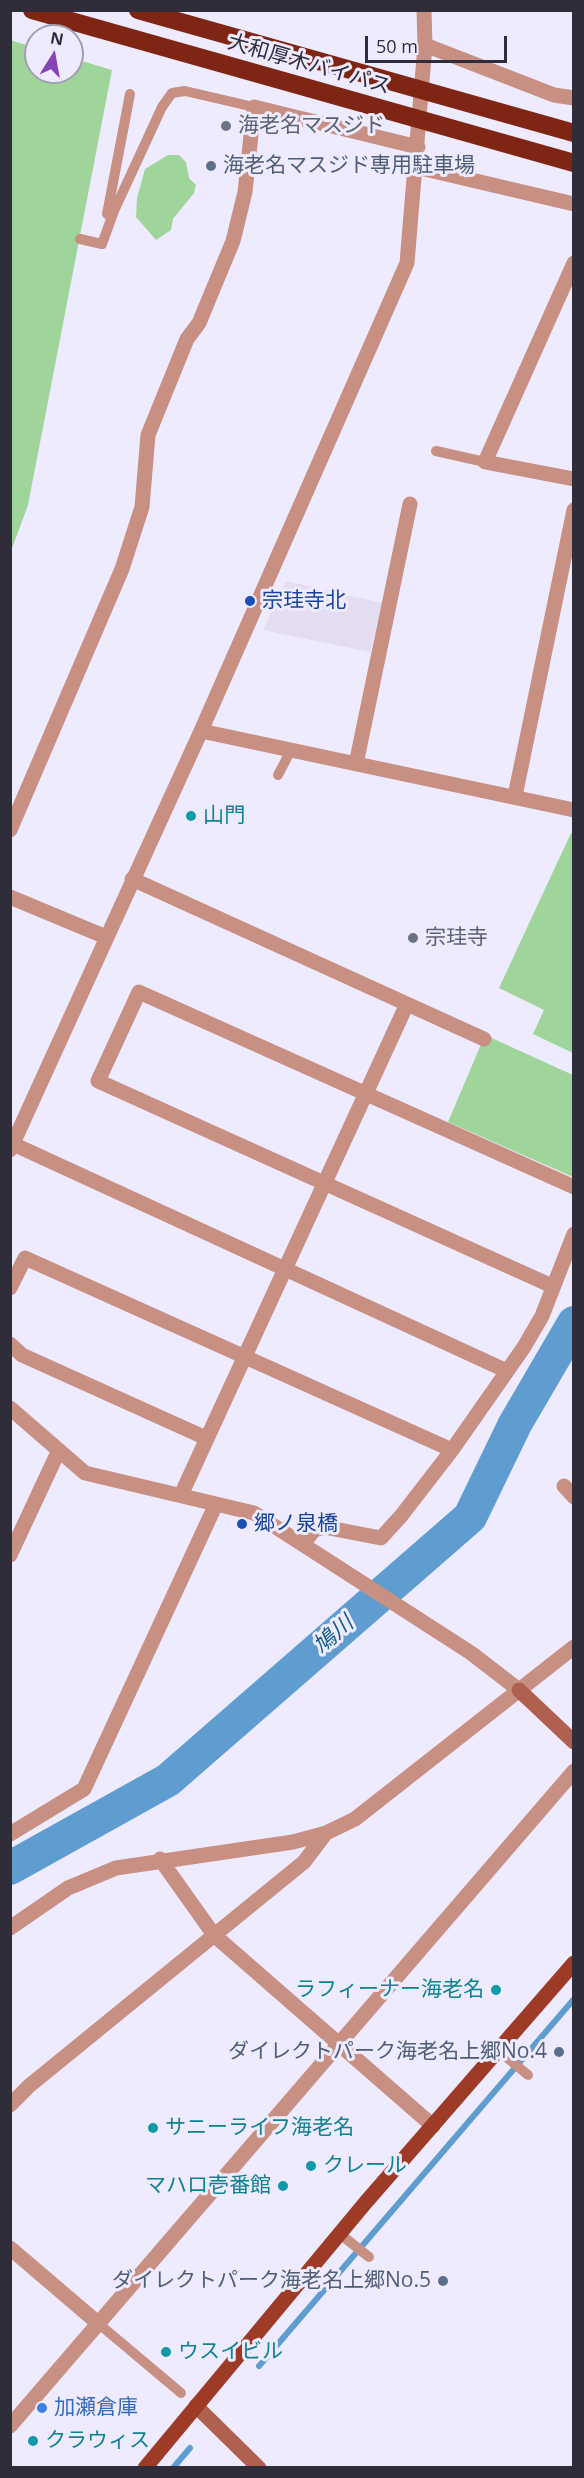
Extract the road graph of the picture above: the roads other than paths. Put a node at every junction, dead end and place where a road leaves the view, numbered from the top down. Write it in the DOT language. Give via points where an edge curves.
graph roads {
  1 [pos="32,10"];
  2 [pos="138,10"];
  3 [pos="424,10"];
  4 [pos="425,45"];
  5 [pos="130,94"];
  6 [pos="573,98"];
  7 [pos="254,107"];
  8 [pos="573,133"];
  9 [pos="418,147"];
  10 [pos="573,163"];
  11 [pos="416,167"];
  12 [pos="573,204"];
  13 [pos="81,239"];
  14 [pos="102,244"];
  15 [pos="573,263"];
  16 [pos="436,451"];
  17 [pos="485,462"];
  18 [pos="573,479"];
  19 [pos="410,504"];
  20 [pos="573,510"];
  21 [pos="571,532"];
  22 [pos="201,731"];
  23 [pos="291,750"];
  24 [pos="356,764"];
  25 [pos="278,775"];
  26 [pos="515,796"];
  27 [pos="573,810"];
  28 [pos="10,830"];
  29 [pos="132,879"];
  30 [pos="10,897"];
  31 [pos="106,937"];
  32 [pos="407,1004"];
  33 [pos="484,1039"];
  34 [pos="367,1093"];
  35 [pos="12,1147"];
  36 [pos="326,1182"];
  37 [pos="573,1187"];
  38 [pos="573,1234"];
  39 [pos="285,1270"];
  40 [pos="552,1286"];
  41 [pos="10,1288"];
  42 [pos="10,1344"];
  43 [pos="245,1358"];
  44 [pos="507,1371"];
  45 [pos="10,1408"];
  46 [pos="206,1438"];
  47 [pos="59,1450"];
  48 [pos="452,1450"];
  49 [pos="181,1495"];
  50 [pos="216,1503"];
  51 [pos="303,1544"];
  52 [pos="10,1555"];
  53 [pos="573,1647"];
  54 [pos="519,1690"];
  55 [pos="573,1742"];
  56 [pos="573,1771"];
  57 [pos="326,1833"];
  58 [pos="10,1834"];
  59 [pos="160,1859"];
  60 [pos="10,1928"];
  61 [pos="214,1935"];
  62 [pos="573,1963"];
  63 [pos="340,2044"];
  64 [pos="504,2055"];
  65 [pos="528,2075"];
  66 [pos="10,2105"];
  67 [pos="433,2126"];
  68 [pos="345,2239"];
  69 [pos="10,2248"];
  70 [pos="369,2257"];
  71 [pos="99,2324"];
  72 [pos="181,2393"];
  73 [pos="196,2406"];
  74 [pos="10,2426"];
  75 [pos="145,2468"];
  76 [pos="259,2468"];
  1 -- 10 [label="highway, 大和厚木バイパス"];
  2 -- 8 [label="highway, 大和厚木バイパス"];
  3 -- 4 [label="street"];
  4 -- 6 [label="street" via="554,95"];
  4 -- 9 [label="street"];
  5 -- 14 [label="lane"];
  7 -- 9 [label="street"];
  7 -- 14 [label="lane" via="185,90 172,93 162,106"];
  7 -- 28 [label="street" via="245,192 233,242 199,324 187,339 148,435 142,507 122,569"];
  9 -- 11 [label="street"];
  11 -- 12 [label="street"];
  11 -- 22 [label="street" via="407,263"];
  13 -- 14 [label="lane"];
  15 -- 17 [label="street"];
  16 -- 17 [label="lane"];
  17 -- 18 [label="street"];
  19 -- 24 [label="street"];
  20 -- 21 [label="street"];
  21 -- 26 [label="street"];
  22 -- 23 [label="street"];
  22 -- 29 [label="street"];
  23 -- 24 [label="street"];
  23 -- 25 [label="lane"];
  24 -- 26 [label="street"];
  26 -- 27 [label="street"];
  29 -- 31 [label="street"];
  29 -- 32 [label="street"];
  30 -- 31 [label="street"];
  31 -- 35 [label="street"];
  32 -- 33 [label="street"];
  32 -- 34 [label="street"];
  34 -- 36 [label="street"];
  34 -- 36 [label="street" via="139,992 98,1081"];
  34 -- 37 [label="street"];
  35 -- 39 [label="street"];
  36 -- 39 [label="street"];
  36 -- 40 [label="street"];
  38 -- 40 [label="street"];
  39 -- 43 [label="street"];
  39 -- 44 [label="street"];
  40 -- 44 [label="street" via="542,1317"];
  41 -- 43 [label="street" via="25,1258"];
  42 -- 46 [label="street" via="22,1355"];
  43 -- 46 [label="street"];
  43 -- 48 [label="street"];
  44 -- 48 [label="street"];
  45 -- 47 [label="street"];
  46 -- 49 [label="street"];
  47 -- 49 [label="street" via="85,1473"];
  47 -- 52 [label="street"];
  48 -- 51 [label="street" via="381,1538 330,1527 314,1530"];
  49 -- 50 [label="street"];
  50 -- 51 [label="street" via="254,1512"];
  50 -- 58 [label="street" via="84,1789"];
  51 -- 54 [label="street" via="488,1665"];
  53 -- 54 [label="street"];
  54 -- 55 [label="street"];
  54 -- 57 [label="street" via="355,1819"];
  56 -- 63 [label="street"];
  57 -- 59 [label="street" via="282,1843"];
  57 -- 61 [label="street" via="304,1862"];
  59 -- 60 [label="street" via="116,1868 68,1888"];
  59 -- 61 [label="street"];
  61 -- 63 [label="street"];
  61 -- 66 [label="street"];
  62 -- 64 [label="main road"];
  63 -- 67 [label="street"];
  63 -- 71 [label="street"];
  64 -- 65 [label="lane"];
  64 -- 67 [label="main road"];
  67 -- 68 [label="main road"];
  68 -- 70 [label="lane"];
  68 -- 73 [label="main road"];
  69 -- 71 [label="street"];
  71 -- 72 [label="lane"];
  71 -- 74 [label="street"];
  73 -- 75 [label="main road"];
  73 -- 76 [label="street"];
}
